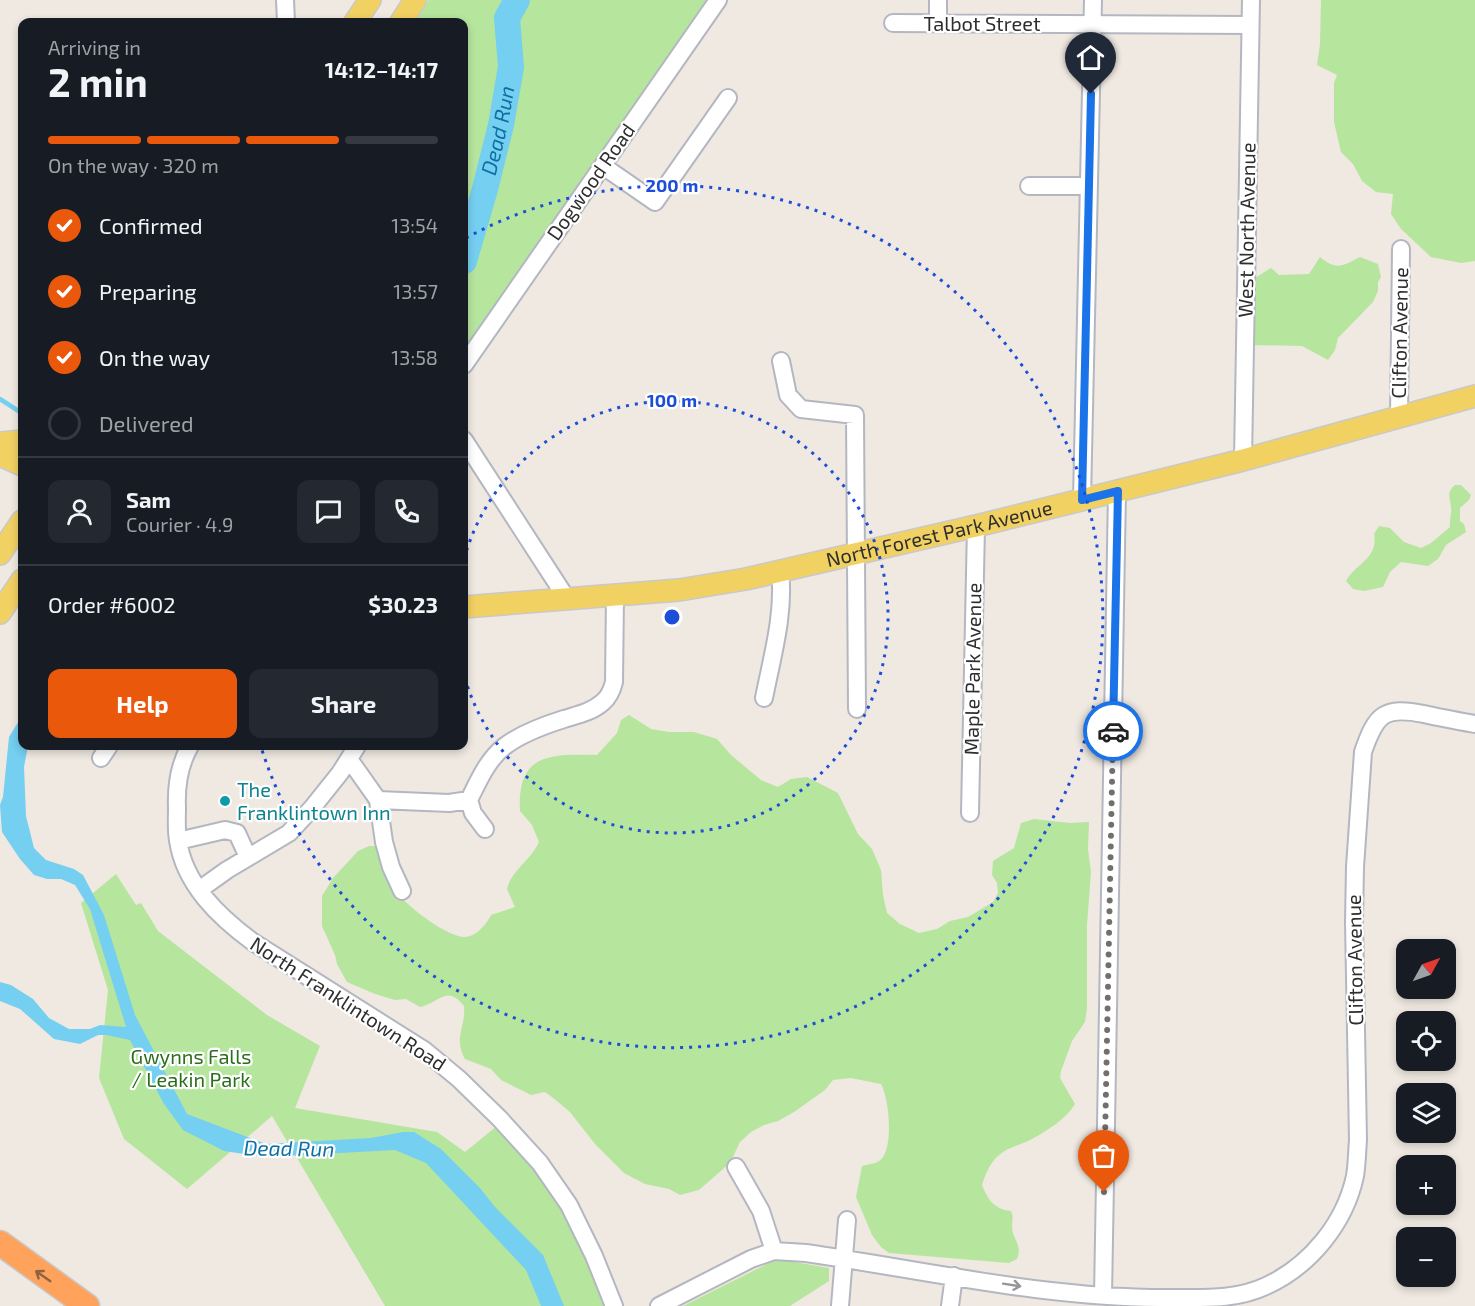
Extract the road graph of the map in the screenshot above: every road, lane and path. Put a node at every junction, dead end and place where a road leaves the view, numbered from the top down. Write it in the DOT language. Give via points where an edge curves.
graph roads {
  1 [pos="285,0"];
  2 [pos="370,0"];
  3 [pos="415,0"];
  4 [pos="718,0"];
  5 [pos="938,0"];
  6 [pos="1093,0"];
  7 [pos="1251,0"];
  8 [pos="286,18"];
  9 [pos="359,18"];
  10 [pos="404,18"];
  11 [pos="893,23"];
  12 [pos="938,24"];
  13 [pos="1092,24"];
  14 [pos="1250,25"];
  15 [pos="728,98"];
  16 [pos="603,166"];
  17 [pos="1029,186"];
  18 [pos="1089,186"];
  19 [pos="1401,249"];
  20 [pos="468,359"];
  21 [pos="781,361"];
  22 [pos="1475,396"];
  23 [pos="1399,417"];
  24 [pos="18,441"];
  25 [pos="0,443"];
  26 [pos="468,446"];
  27 [pos="0,454"];
  28 [pos="1243,460"];
  29 [pos="18,463"];
  30 [pos="1118,491"];
  31 [pos="1082,500"];
  32 [pos="976,526"];
  33 [pos="18,527"];
  34 [pos="0,554"];
  35 [pos="855,554"];
  36 [pos="780,571"];
  37 [pos="615,595"];
  38 [pos="567,599"];
  39 [pos="468,608"];
  40 [pos="764,698"];
  41 [pos="857,709"];
  42 [pos="1475,724"];
  43 [pos="188,750"];
  44 [pos="353,752"];
  45 [pos="378,800"];
  46 [pos="469,800"];
  47 [pos="970,813"];
  48 [pos="485,829"];
  49 [pos="178,841"];
  50 [pos="248,857"];
  51 [pos="200,890"];
  52 [pos="402,891"];
  53 [pos="736,1167"];
  54 [pos="847,1220"];
  55 [pos="0,1243"];
  56 [pos="774,1251"];
  57 [pos="845,1258"];
  58 [pos="954,1276"];
  59 [pos="1103,1296"];
  60 [pos="87,1306"];
  61 [pos="615,1306"];
  62 [pos="659,1306"];
  63 [pos="840,1306"];
  64 [pos="950,1306"];
  1 -- 8 [label="street"];
  2 -- 9 [label="main road"];
  3 -- 10 [label="main road"];
  4 -- 16 [label="street, Dogwood Road"];
  5 -- 12 [label="street"];
  6 -- 13 [label="street"];
  7 -- 14 [label="street, West North Avenue"];
  11 -- 12 [label="street, Talbot Street"];
  12 -- 13 [label="street, Talbot Street"];
  13 -- 14 [label="street, Talbot Street"];
  13 -- 18 [label="street"];
  14 -- 28 [label="street, West North Avenue"];
  15 -- 16 [label="street" via="655,202"];
  16 -- 20 [label="street, Dogwood Road"];
  17 -- 18 [label="street"];
  18 -- 31 [label="street"];
  19 -- 23 [label="street, Clifton Avenue"];
  21 -- 35 [label="street" via="788,395 801,409 855,416"];
  22 -- 23 [label="main road, North Forest Park Avenue"];
  23 -- 28 [label="main road, North Forest Park Avenue"];
  24 -- 25 [label="main road"];
  26 -- 38 [label="street"];
  27 -- 29 [label="main road"];
  28 -- 30 [label="main road, North Forest Park Avenue"];
  30 -- 31 [label="main road, North Forest Park Avenue"];
  30 -- 59 [label="street"];
  31 -- 32 [label="main road, North Forest Park Avenue"];
  32 -- 35 [label="main road, North Forest Park Avenue"];
  32 -- 47 [label="street, Maple Park Avenue"];
  33 -- 34 [label="main road"];
  35 -- 36 [label="main road, North Forest Park Avenue"];
  35 -- 41 [label="street"];
  36 -- 37 [label="main road, North Forest Park Avenue" via="698,587"];
  36 -- 40 [label="street" via="781,609"];
  37 -- 38 [label="main road, North Forest Park Avenue"];
  37 -- 46 [label="street" via="612,692 589,711 549,724 506,746 484,769"];
  38 -- 39 [label="main road, North Forest Park Avenue"];
  42 -- 59 [label="street, Clifton Avenue" via="1398,710 1384,715 1375,724 1363,752 1354,911 1358,1140 1355,1174 1334,1227 1305,1259 1266,1286 1238,1296"];
  43 -- 49 [label="street, North Franklintown Road" via="180,768"];
  44 -- 45 [label="street"];
  44 -- 50 [label="street" via="289,833"];
  45 -- 46 [label="street"];
  45 -- 52 [label="street" via="384,842"];
  46 -- 48 [label="street"];
  49 -- 50 [label="street" via="225,830 237,833"];
  49 -- 51 [label="street, North Franklintown Road"];
  50 -- 51 [label="street"];
  51 -- 61 [label="street, North Franklintown Road" via="232,927 441,1062 500,1119 540,1163 569,1205"];
  53 -- 56 [label="street" via="761,1211"];
  54 -- 57 [label="street"];
  60 -- 55 [label="highway, one-way"];
  56 -- 57 [label="street, Clifton Avenue"];
  56 -- 62 [label="street"];
  57 -- 58 [label="street, Clifton Avenue"];
  57 -- 63 [label="street"];
  58 -- 59 [label="street, Clifton Avenue, one-way"];
  58 -- 64 [label="street"];
}
